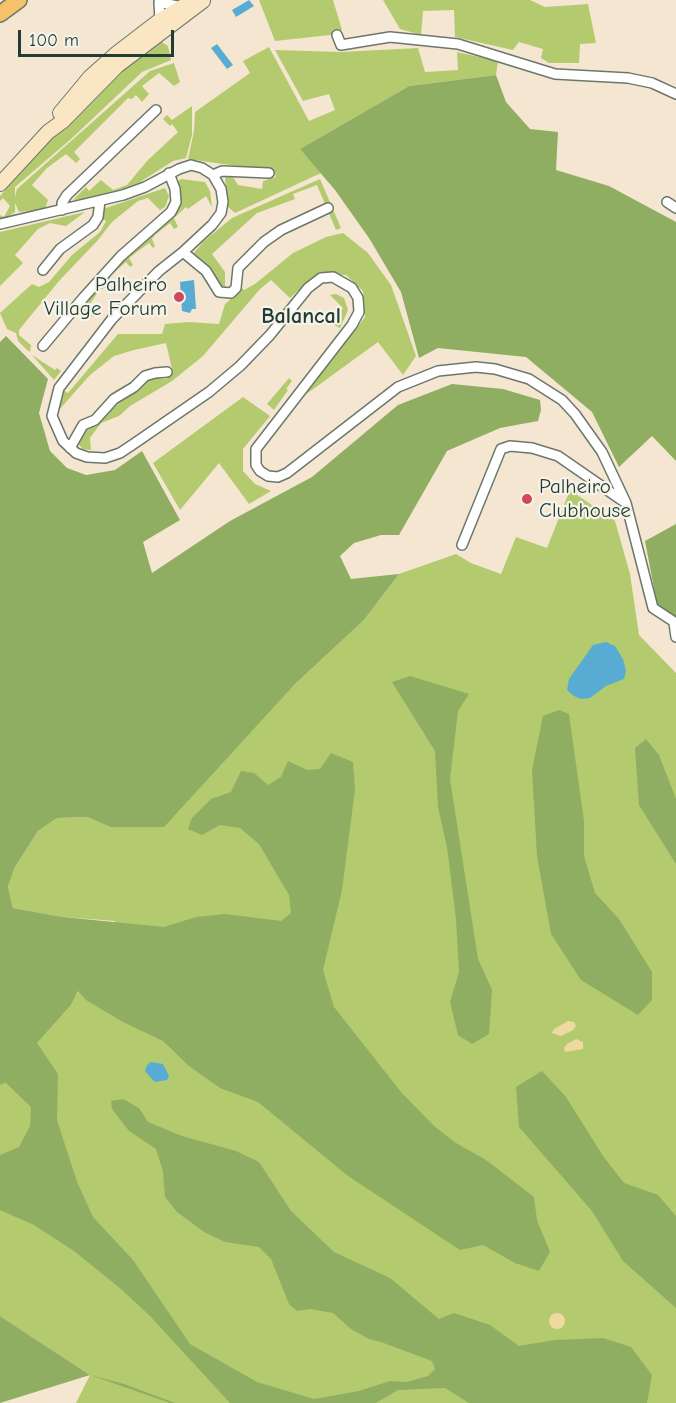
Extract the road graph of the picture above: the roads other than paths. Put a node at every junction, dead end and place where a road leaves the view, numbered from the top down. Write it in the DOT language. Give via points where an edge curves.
graph roads {
  1 [pos="19,0"];
  2 [pos="204,1"];
  3 [pos="182,7"];
  4 [pos="0,14"];
  5 [pos="160,20"];
  6 [pos="337,35"];
  7 [pos="125,59"];
  8 [pos="676,93"];
  9 [pos="156,110"];
  10 [pos="48,132"];
  11 [pos="169,173"];
  12 [pos="269,173"];
  13 [pos="213,175"];
  14 [pos="0,184"];
  15 [pos="100,201"];
  16 [pos="667,202"];
  17 [pos="328,208"];
  18 [pos="676,208"];
  19 [pos="63,210"];
  20 [pos="0,224"];
  21 [pos="183,252"];
  22 [pos="43,270"];
  23 [pos="43,346"];
  24 [pos="167,372"];
  25 [pos="70,448"];
  26 [pos="626,503"];
  27 [pos="462,545"];
  28 [pos="675,623"];
  29 [pos="676,637"];
  1 -- 4 [label="highway"];
  2 -- 3 [label="main road"];
  2 -- 7 [label="main road"];
  3 -- 5 [label="main road"];
  3 -- 5 [label="street" via="159,2"];
  5 -- 7 [label="main road"];
  5 -- 10 [label="main road" via="90,77 64,106"];
  6 -- 8 [label="street" via="341,45 390,37 458,44 555,74 628,78"];
  7 -- 10 [label="main road"];
  9 -- 19 [label="street" via="67,195"];
  10 -- 14 [label="main road"];
  11 -- 13 [label="street" via="191,165"];
  11 -- 15 [label="street" via="145,187"];
  11 -- 23 [label="street" via="176,202 171,212 121,256"];
  12 -- 13 [label="street" via="222,171"];
  13 -- 21 [label="street" via="221,189 221,213"];
  15 -- 19 [label="street"];
  15 -- 22 [label="street" via="93,225 60,249"];
  16 -- 18 [label="street"];
  17 -- 21 [label="street" via="264,242 238,268 236,288 231,293 219,292 206,271"];
  19 -- 20 [label="street"];
  21 -- 25 [label="street" via="112,319 59,388 52,416"];
  24 -- 25 [label="street" via="145,376 114,399 95,420 83,425"];
  25 -- 26 [label="street" via="98,459 120,453 209,392 270,335 308,288 321,278 333,277 352,288 359,312 256,449 254,458 260,471 278,477 287,473 369,408 412,380 438,370 476,367 529,379 562,400 602,453"];
  26 -- 27 [label="street" via="558,456 510,446 501,449"];
  26 -- 28 [label="street" via="653,608"];
  28 -- 29 [label="street"];
}
